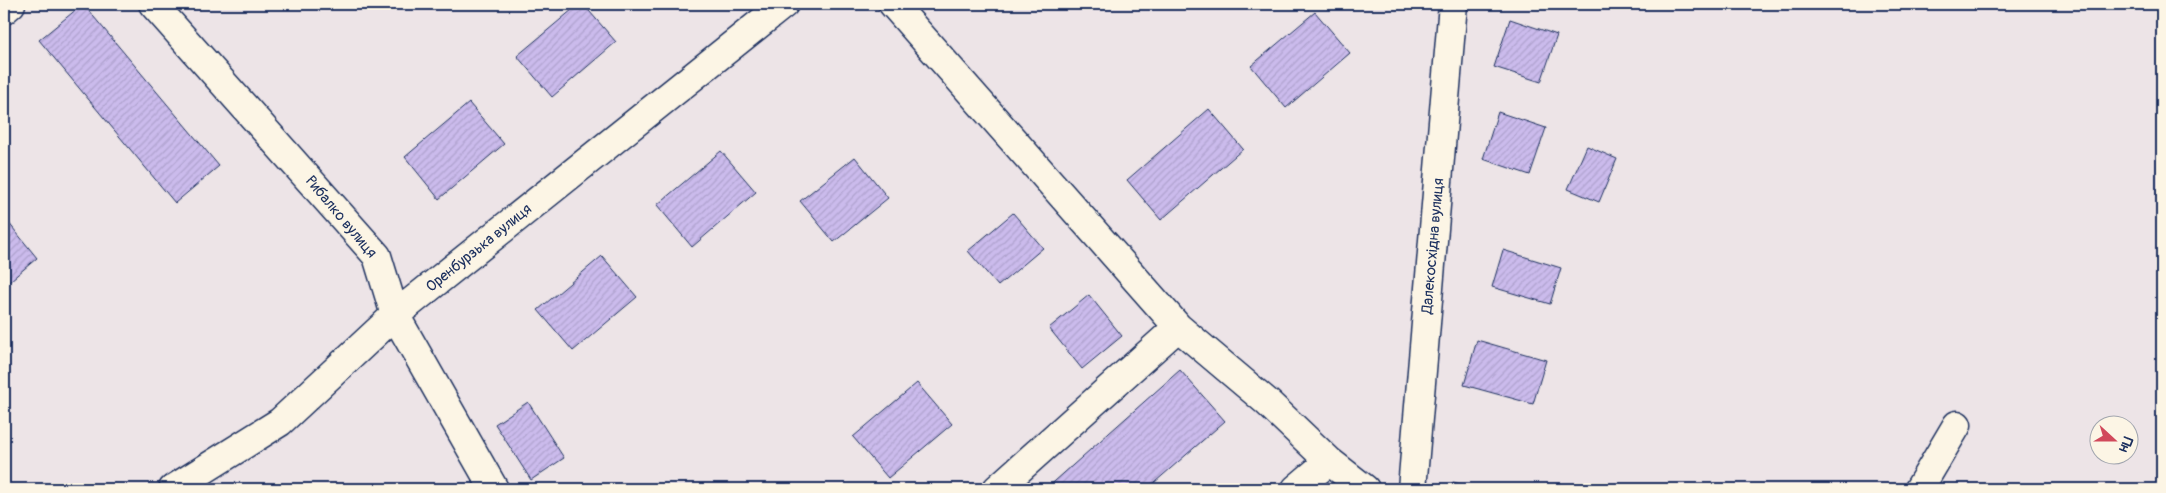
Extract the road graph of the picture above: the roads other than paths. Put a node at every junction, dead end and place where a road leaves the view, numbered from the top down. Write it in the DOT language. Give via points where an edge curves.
graph roads {
  1 [pos="11,4"];
  2 [pos="153,4"];
  3 [pos="784,4"];
  4 [pos="893,4"];
  5 [pos="1453,4"];
  6 [pos="4,10"];
  7 [pos="395,315"];
  8 [pos="1178,327"];
  9 [pos="1957,425"];
  10 [pos="1329,461"];
  11 [pos="173,489"];
  12 [pos="494,489"];
  13 [pos="997,489"];
  14 [pos="1296,489"];
  15 [pos="1365,489"];
  16 [pos="1412,489"];
  17 [pos="1919,489"];
  1 -- 6 [label="street"];
  2 -- 7 [label="street, Рибалко вулиця" via="377,256"];
  3 -- 7 [label="street, Оренбурзька вулиця"];
  4 -- 8 [label="street"];
  5 -- 16 [label="street, Далекосхідна вулиця"];
  7 -- 11 [label="street, Оренбурзька вулиця" via="280,422"];
  7 -- 12 [label="street, Рибалко вулиця"];
  8 -- 10 [label="street" via="1267,402"];
  8 -- 13 [label="street"];
  9 -- 17 [label="street"];
  10 -- 14 [label="street"];
  10 -- 15 [label="street"];
}
